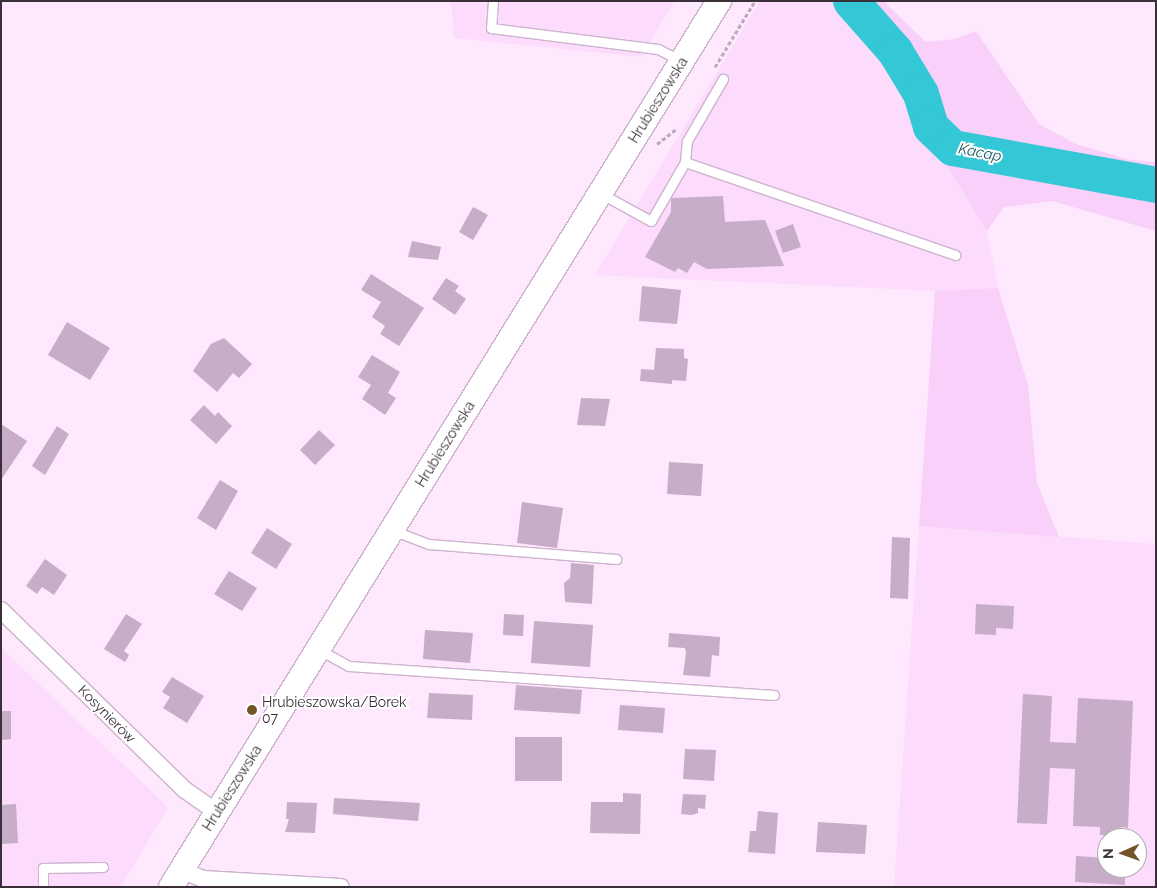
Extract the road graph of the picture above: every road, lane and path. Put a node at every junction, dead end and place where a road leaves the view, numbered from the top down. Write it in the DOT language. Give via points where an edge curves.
graph roads {
  1 [pos="493,1"];
  2 [pos="719,1"];
  3 [pos="682,61"];
  4 [pos="723,79"];
  5 [pos="685,162"];
  6 [pos="600,193"];
  7 [pos="955,254"];
  8 [pos="392,529"];
  9 [pos="616,559"];
  10 [pos="1,610"];
  11 [pos="318,649"];
  12 [pos="774,696"];
  13 [pos="217,812"];
  14 [pos="103,867"];
  15 [pos="176,879"];
  16 [pos="43,887"];
  17 [pos="342,887"];
  1 -- 3 [label="lane" via="491,28 658,49"];
  2 -- 3 [label="main road, Hrubieszowska"];
  3 -- 6 [label="main road, Hrubieszowska"];
  4 -- 5 [label="lane" via="687,141"];
  5 -- 6 [label="lane" via="651,221"];
  5 -- 7 [label="lane"];
  6 -- 8 [label="main road, Hrubieszowska"];
  8 -- 9 [label="lane" via="429,544"];
  8 -- 11 [label="main road, Hrubieszowska"];
  10 -- 13 [label="street, Kosynierów" via="185,790"];
  11 -- 12 [label="lane" via="348,666"];
  11 -- 13 [label="main road, Hrubieszowska"];
  13 -- 15 [label="main road, Hrubieszowska"];
  14 -- 16 [label="lane" via="42,868"];
  15 -- 17 [label="street"];
}
